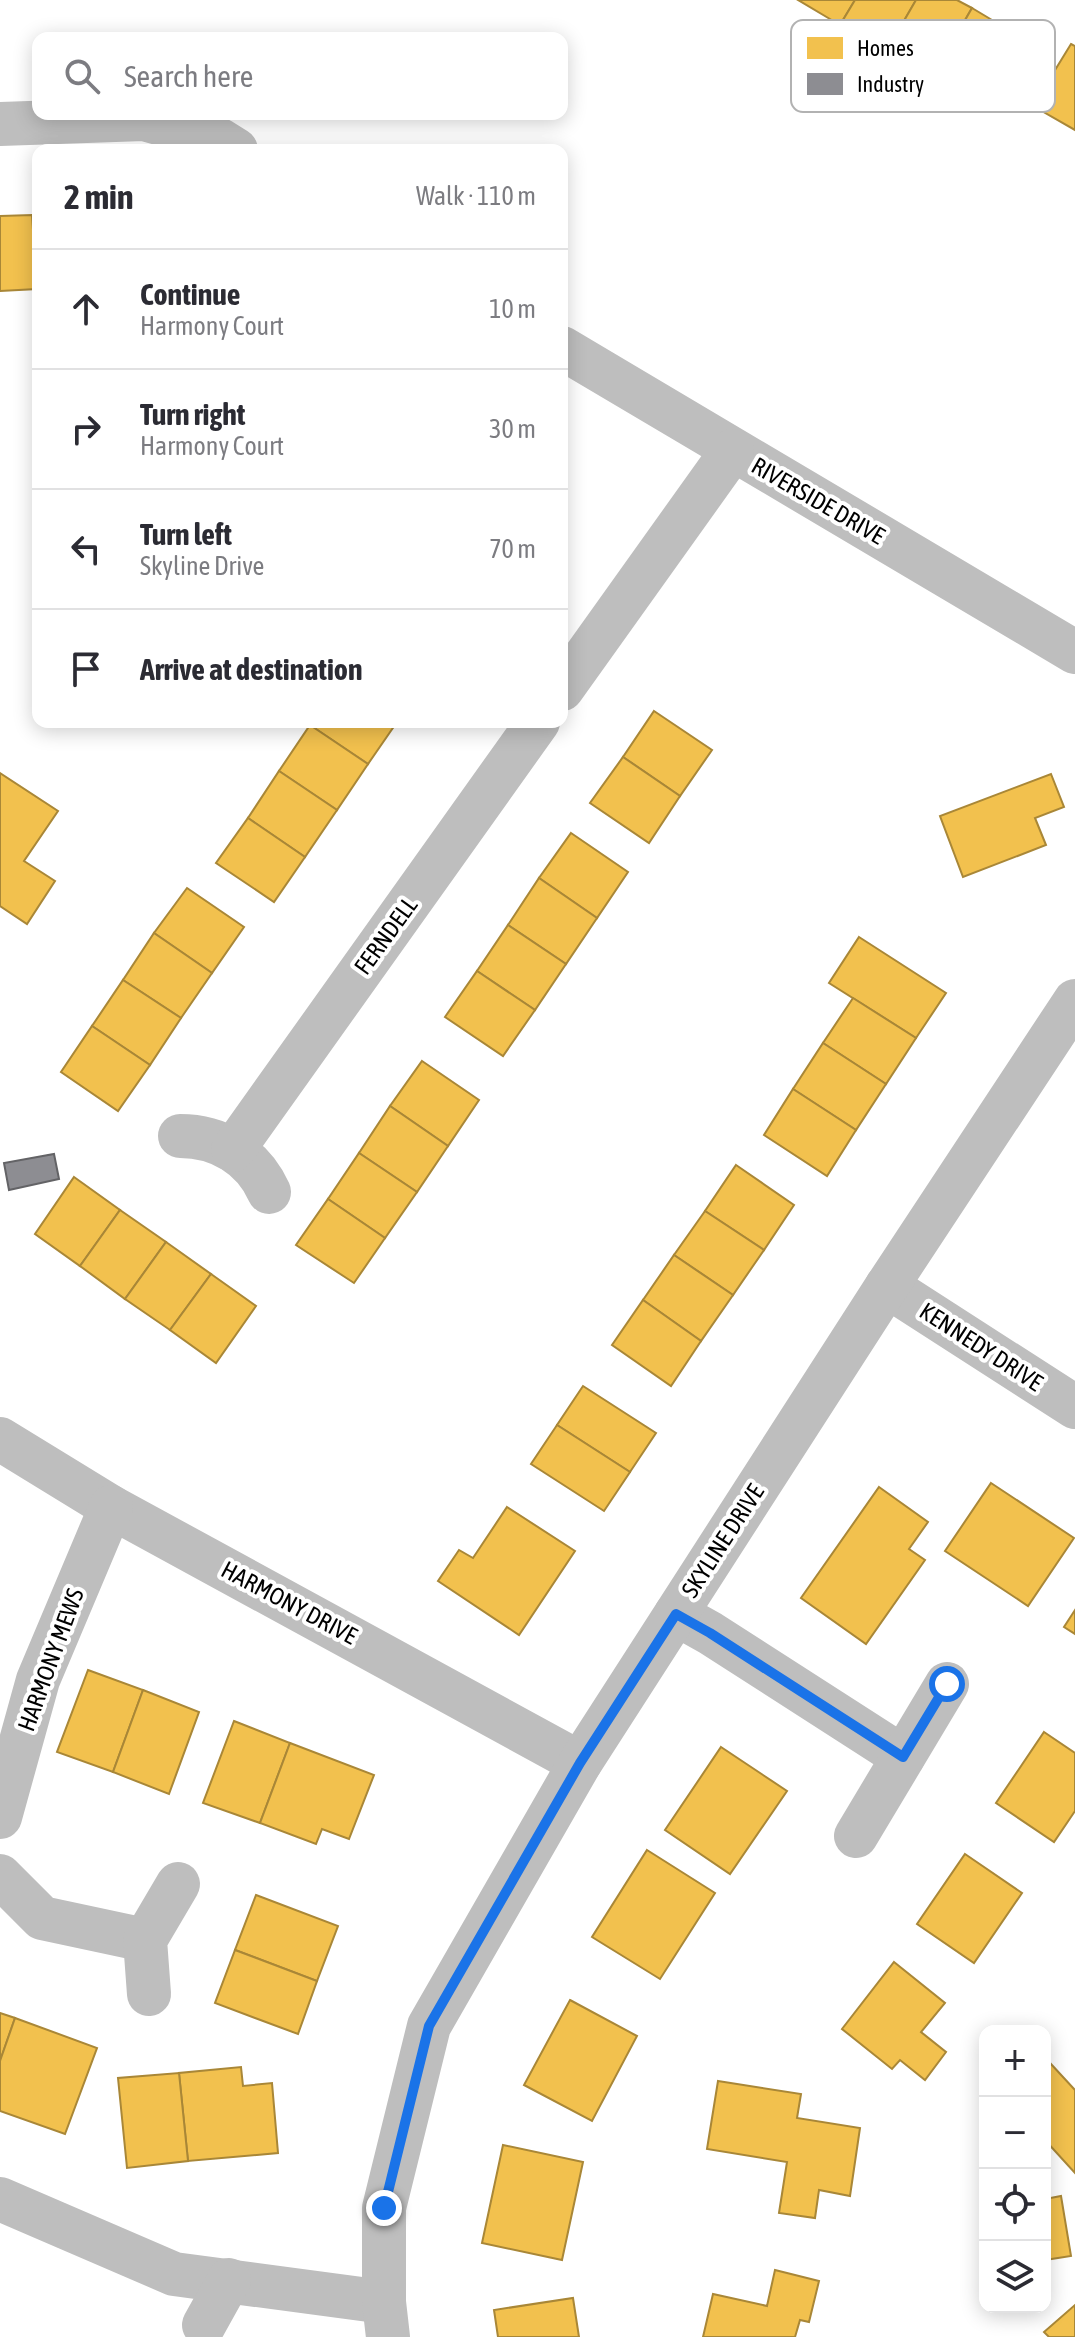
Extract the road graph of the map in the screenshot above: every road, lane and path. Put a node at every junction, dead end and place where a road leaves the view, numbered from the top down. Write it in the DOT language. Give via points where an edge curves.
graph roads {
  1 [pos="115,120"];
  2 [pos="148,120"];
  3 [pos="0,124"];
  4 [pos="226,144"];
  5 [pos="568,352"];
  6 [pos="732,451"];
  7 [pos="1075,652"];
  8 [pos="568,681"];
  9 [pos="534,728"];
  10 [pos="1075,1001"];
  11 [pos="180,1136"];
  12 [pos="233,1150"];
  13 [pos="269,1192"];
  14 [pos="887,1286"];
  15 [pos="1075,1407"];
  16 [pos="0,1439"];
  17 [pos="111,1507"];
  18 [pos="676,1614"];
  19 [pos="947,1684"];
  20 [pos="903,1757"];
  21 [pos="580,1763"];
  22 [pos="0,1817"];
  23 [pos="856,1836"];
  24 [pos="0,1876"];
  25 [pos="178,1884"];
  26 [pos="145,1940"];
  27 [pos="149,1994"];
  28 [pos="0,2199"];
  29 [pos="229,2280"];
  30 [pos="386,2319"];
  31 [pos="204,2325"];
  1 -- 3 [label="street"];
  2 -- 4 [label="street"];
  5 -- 6 [label="street, RIVERSIDE DRIVE"];
  6 -- 7 [label="street, RIVERSIDE DRIVE"];
  6 -- 8 [label="street"];
  9 -- 12 [label="street, FERNDELL"];
  10 -- 14 [label="street, SKYLINE DRIVE"];
  11 -- 12 [label="street" via="201,1136"];
  12 -- 13 [label="street" via="261,1173"];
  14 -- 15 [label="street, KENNEDY DRIVE"];
  14 -- 18 [label="street, SKYLINE DRIVE"];
  16 -- 17 [label="street, HARMONY DRIVE"];
  17 -- 21 [label="street, HARMONY DRIVE"];
  17 -- 22 [label="street, HARMONY MEWS" via="38,1680"];
  18 -- 20 [label="street"];
  18 -- 21 [label="street, SKYLINE DRIVE"];
  19 -- 20 [label="street"];
  20 -- 23 [label="street"];
  21 -- 30 [label="street, SKYLINE DRIVE" via="429,2026 384,2208"];
  24 -- 26 [label="street" via="42,1918"];
  25 -- 26 [label="street"];
  26 -- 27 [label="street"];
  28 -- 29 [label="street" via="174,2274"];
  29 -- 30 [label="street"];
  29 -- 31 [label="street"];
}
